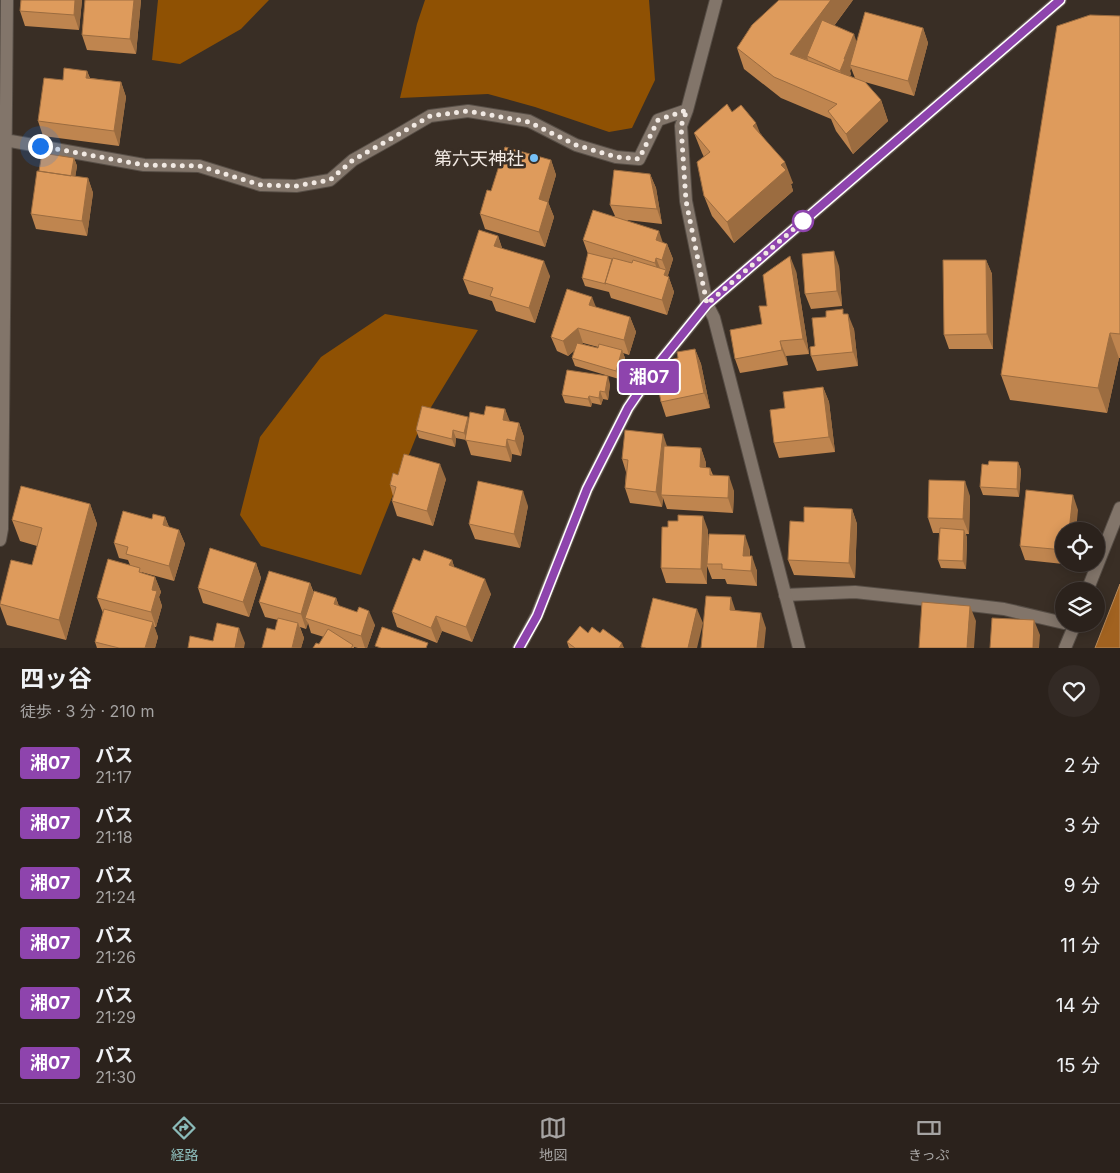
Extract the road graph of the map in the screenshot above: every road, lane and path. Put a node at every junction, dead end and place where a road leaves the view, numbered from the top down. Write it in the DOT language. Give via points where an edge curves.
graph roads {
  1 [pos="7,0"];
  2 [pos="716,0"];
  3 [pos="1060,0"];
  4 [pos="687,110"];
  5 [pos="5,140"];
  6 [pos="2,273"];
  7 [pos="707,304"];
  8 [pos="1120,508"];
  9 [pos="0,540"];
  10 [pos="1091,582"];
  11 [pos="785,594"];
  12 [pos="1055,621"];
  13 [pos="1068,632"];
  14 [pos="519,648"];
  15 [pos="799,648"];
  16 [pos="1065,648"];
  1 -- 5 [label="street"];
  2 -- 4 [label="street"];
  3 -- 7 [label="street"];
  4 -- 5 [label="street" via="658,120 639,159 616,157 576,145 529,122 468,111 430,116 353,160 330,180 296,186 261,185 199,166 144,165"];
  4 -- 7 [label="street" via="681,126 686,201"];
  5 -- 6 [label="street"];
  6 -- 9 [label="street"];
  7 -- 11 [label="street" via="714,318"];
  7 -- 14 [label="street" via="656,367 628,408 587,489 537,616"];
  8 -- 10 [label="street"];
  11 -- 12 [label="street" via="855,592 1004,609"];
  11 -- 15 [label="street"];
  13 -- 16 [label="street"];
}
